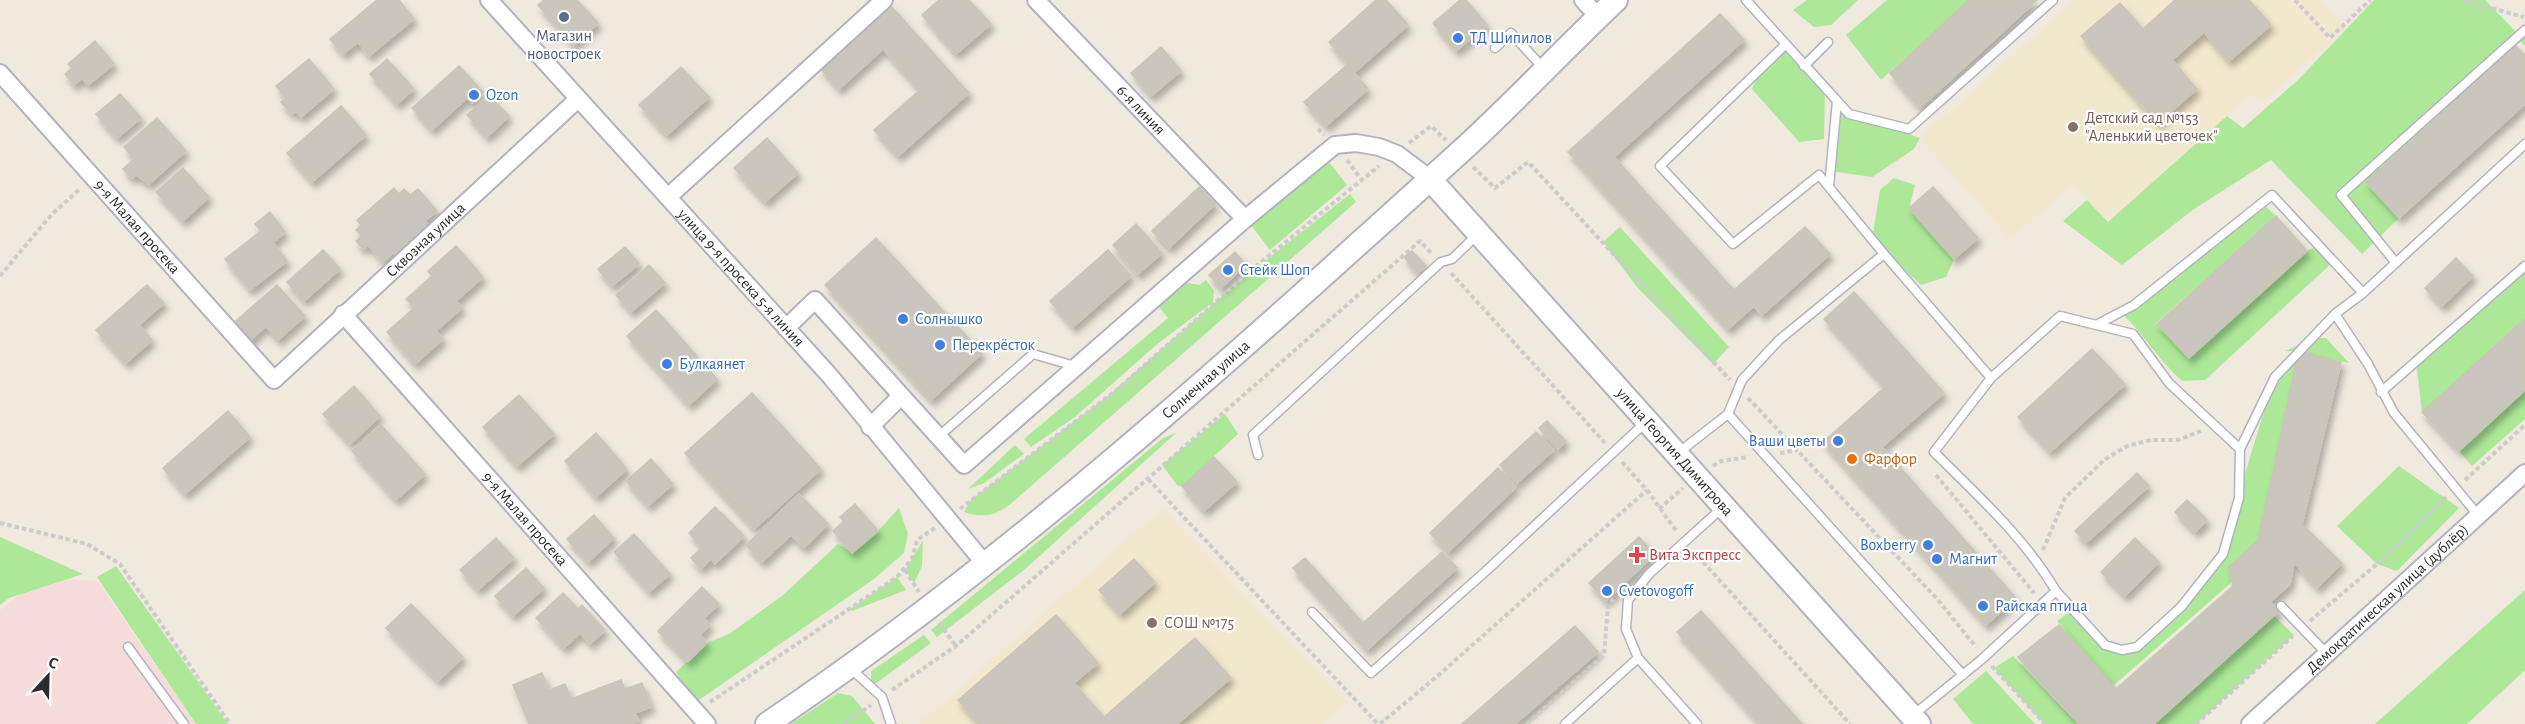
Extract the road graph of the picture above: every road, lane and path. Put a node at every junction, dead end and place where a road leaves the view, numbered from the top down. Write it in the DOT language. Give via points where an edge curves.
graph roads {
  1 [pos="489,0"];
  2 [pos="884,0"];
  3 [pos="1036,0"];
  4 [pos="1583,0"];
  5 [pos="1616,0"];
  6 [pos="1746,0"];
  7 [pos="2054,0"];
  8 [pos="2295,0"];
  9 [pos="2370,0"];
  10 [pos="2463,0"];
  11 [pos="1599,16"];
  12 [pos="2525,17"];
  13 [pos="2525,30"];
  14 [pos="1828,42"];
  15 [pos="1785,45"];
  16 [pos="1495,48"];
  17 [pos="1804,66"];
  18 [pos="1544,69"];
  19 [pos="0,73"];
  20 [pos="578,99"];
  21 [pos="1836,101"];
  22 [pos="2525,144"];
  23 [pos="93,177"];
  24 [pos="1429,178"];
  25 [pos="1361,179"];
  26 [pos="1488,182"];
  27 [pos="1828,187"];
  28 [pos="668,197"];
  29 [pos="1245,219"];
  30 [pos="1479,233"];
  31 [pos="1884,254"];
  32 [pos="1441,262"];
  33 [pos="2396,263"];
  34 [pos="2525,266"];
  35 [pos="0,276"];
  36 [pos="2363,293"];
  37 [pos="343,314"];
  38 [pos="2335,314"];
  39 [pos="2098,324"];
  40 [pos="786,328"];
  41 [pos="1079,367"];
  42 [pos="1991,378"];
  43 [pos="274,380"];
  44 [pos="1738,388"];
  45 [pos="2382,392"];
  46 [pos="902,396"];
  47 [pos="1728,414"];
  48 [pos="1648,421"];
  49 [pos="2215,425"];
  50 [pos="2525,425"];
  51 [pos="870,427"];
  52 [pos="938,437"];
  53 [pos="2240,449"];
  54 [pos="1614,453"];
  55 [pos="1677,454"];
  56 [pos="1258,455"];
  57 [pos="2525,473"];
  58 [pos="1935,475"];
  59 [pos="1148,478"];
  60 [pos="2456,488"];
  61 [pos="1647,490"];
  62 [pos="971,500"];
  63 [pos="1724,506"];
  64 [pos="2477,514"];
  65 [pos="0,524"];
  66 [pos="1684,541"];
  67 [pos="2038,561"];
  68 [pos="985,564"];
  69 [pos="905,570"];
  70 [pos="1624,590"];
  71 [pos="2056,591"];
  72 [pos="2026,600"];
  73 [pos="2281,606"];
  74 [pos="1312,612"];
  75 [pos="2302,628"];
  76 [pos="1984,639"];
  77 [pos="1976,646"];
  78 [pos="128,647"];
  79 [pos="2327,654"];
  80 [pos="1985,657"];
  81 [pos="1638,658"];
  82 [pos="850,668"];
  83 [pos="1963,675"];
  84 [pos="882,697"];
  85 [pos="701,718"];
  86 [pos="1916,720"];
  87 [pos="184,724"];
  88 [pos="230,724"];
  89 [pos="766,724"];
  90 [pos="844,724"];
  91 [pos="891,724"];
  92 [pos="1379,724"];
  93 [pos="1527,724"];
  94 [pos="1565,724"];
  95 [pos="1697,724"];
  96 [pos="1850,724"];
  97 [pos="2045,724"];
  98 [pos="2196,724"];
  99 [pos="2250,724"];
  1 -- 20 [label="street, улица 9-я просека 5-я линия"];
  2 -- 28 [label="street"];
  3 -- 29 [label="street, 6-я линия"];
  4 -- 11 [label="street"];
  5 -- 11 [label="main road, Солнечная улица"];
  6 -- 15 [label="lane"];
  7 -- 21 [label="lane" via="1909,129 1849,114"];
  8 -- 9 [label="path" via="2330,38"];
  10 -- 12 [label="path"];
  11 -- 18 [label="main road, Солнечная улица"];
  13 -- 33 [label="lane" via="2341,195"];
  14 -- 17 [label="lane"];
  15 -- 17 [label="lane"];
  15 -- 27 [label="lane" via="1660,166 1733,244 1819,175"];
  16 -- 18 [label="lane" via="1511,33"];
  17 -- 21 [label="lane"];
  18 -- 24 [label="main road, Солнечная улица"];
  19 -- 23 [label="street, 9-я Малая просека"];
  20 -- 28 [label="street, улица 9-я просека 5-я линия"];
  20 -- 37 [label="street, Сквозная улица"];
  21 -- 27 [label="lane"];
  22 -- 33 [label="lane"];
  23 -- 35 [label="path" via="52,214"];
  23 -- 43 [label="street, 9-я Малая просека"];
  24 -- 29 [label="street" via="1397,153 1356,143 1335,145"];
  24 -- 30 [label="main road, улица Георгия Димитрова"];
  24 -- 68 [label="main road, Солнечная улица" via="1194,389"];
  25 -- 62 [label="path" via="1118,389"];
  26 -- 44 [label="path" via="1496,188 1528,162"];
  27 -- 31 [label="lane"];
  28 -- 40 [label="street, улица 9-я просека 5-я линия"];
  29 -- 41 [label="street"];
  30 -- 32 [label="lane" via="1452,259"];
  30 -- 48 [label="main road, улица Георгия Димитрова"];
  31 -- 42 [label="lane"];
  31 -- 44 [label="lane" via="1779,340"];
  32 -- 54 [label="path"];
  32 -- 56 [label="lane" via="1253,435"];
  32 -- 59 [label="path" via="1420,241"];
  33 -- 36 [label="lane"];
  34 -- 45 [label="lane"];
  36 -- 38 [label="lane"];
  36 -- 39 [label="lane" via="2272,195 2134,305"];
  37 -- 43 [label="street, Сквозная улица"];
  37 -- 85 [label="street, 9-я Малая просека"];
  38 -- 45 [label="lane"];
  38 -- 53 [label="lane" via="2275,376"];
  39 -- 42 [label="lane" via="2060,316"];
  39 -- 49 [label="lane" via="2133,334 2169,383"];
  40 -- 46 [label="street" via="815,300"];
  40 -- 51 [label="street, улица 9-я просека 5-я линия"];
  41 -- 52 [label="lane" via="1033,354"];
  41 -- 52 [label="street" via="964,465"];
  42 -- 67 [label="lane" via="1934,452"];
  44 -- 47 [label="lane"];
  44 -- 77 [label="path" via="1938,600"];
  45 -- 60 [label="lane" via="2394,413"];
  46 -- 51 [label="street"];
  46 -- 52 [label="street"];
  47 -- 55 [label="lane"];
  47 -- 83 [label="lane"];
  48 -- 54 [label="lane"];
  48 -- 55 [label="main road, улица Георгия Димитрова"];
  49 -- 53 [label="lane"];
  49 -- 67 [label="path" via="2178,440 2151,440 2127,446 2104,460 2065,498"];
  50 -- 60 [label="path"];
  51 -- 68 [label="street, улица 9-я просека 5-я линия"];
  53 -- 71 [label="lane" via="2239,498 2227,554 2181,607 2137,646 2122,650 2105,645"];
  54 -- 61 [label="path"];
  54 -- 74 [label="lane" via="1371,673"];
  55 -- 63 [label="main road, улица Георгия Димитрова"];
  57 -- 64 [label="street, Демократическая улица (дублёр)"];
  58 -- 72 [label="path" via="2035,592"];
  59 -- 84 [label="path" via="956,646"];
  59 -- 92 [label="path"];
  60 -- 64 [label="lane"];
  60 -- 75 [label="path" via="2377,564"];
  61 -- 66 [label="path"];
  61 -- 92 [label="path" via="1441,674"];
  63 -- 66 [label="lane"];
  63 -- 86 [label="main road, улица Георгия Димитрова"];
  64 -- 79 [label="street, Демократическая улица (дублёр)"];
  65 -- 88 [label="path" via="87,544 120,564"];
  66 -- 81 [label="lane" via="1628,600 1626,629"];
  66 -- 96 [label="path"];
  67 -- 71 [label="lane"];
  68 -- 82 [label="main road, Солнечная улица"];
  69 -- 85 [label="path"];
  70 -- 93 [label="path" via="1608,605 1604,655"];
  71 -- 80 [label="lane"];
  73 -- 75 [label="lane"];
  75 -- 79 [label="lane"];
  75 -- 98 [label="path"];
  76 -- 77 [label="path"];
  77 -- 80 [label="path"];
  78 -- 87 [label="lane"];
  79 -- 99 [label="street, Демократическая улица (дублёр)"];
  80 -- 83 [label="lane"];
  80 -- 97 [label="path"];
  81 -- 94 [label="lane"];
  81 -- 95 [label="lane"];
  82 -- 84 [label="lane"];
  82 -- 89 [label="main road, Солнечная улица"];
  83 -- 86 [label="lane"];
  84 -- 90 [label="path"];
  84 -- 91 [label="lane"];
}
